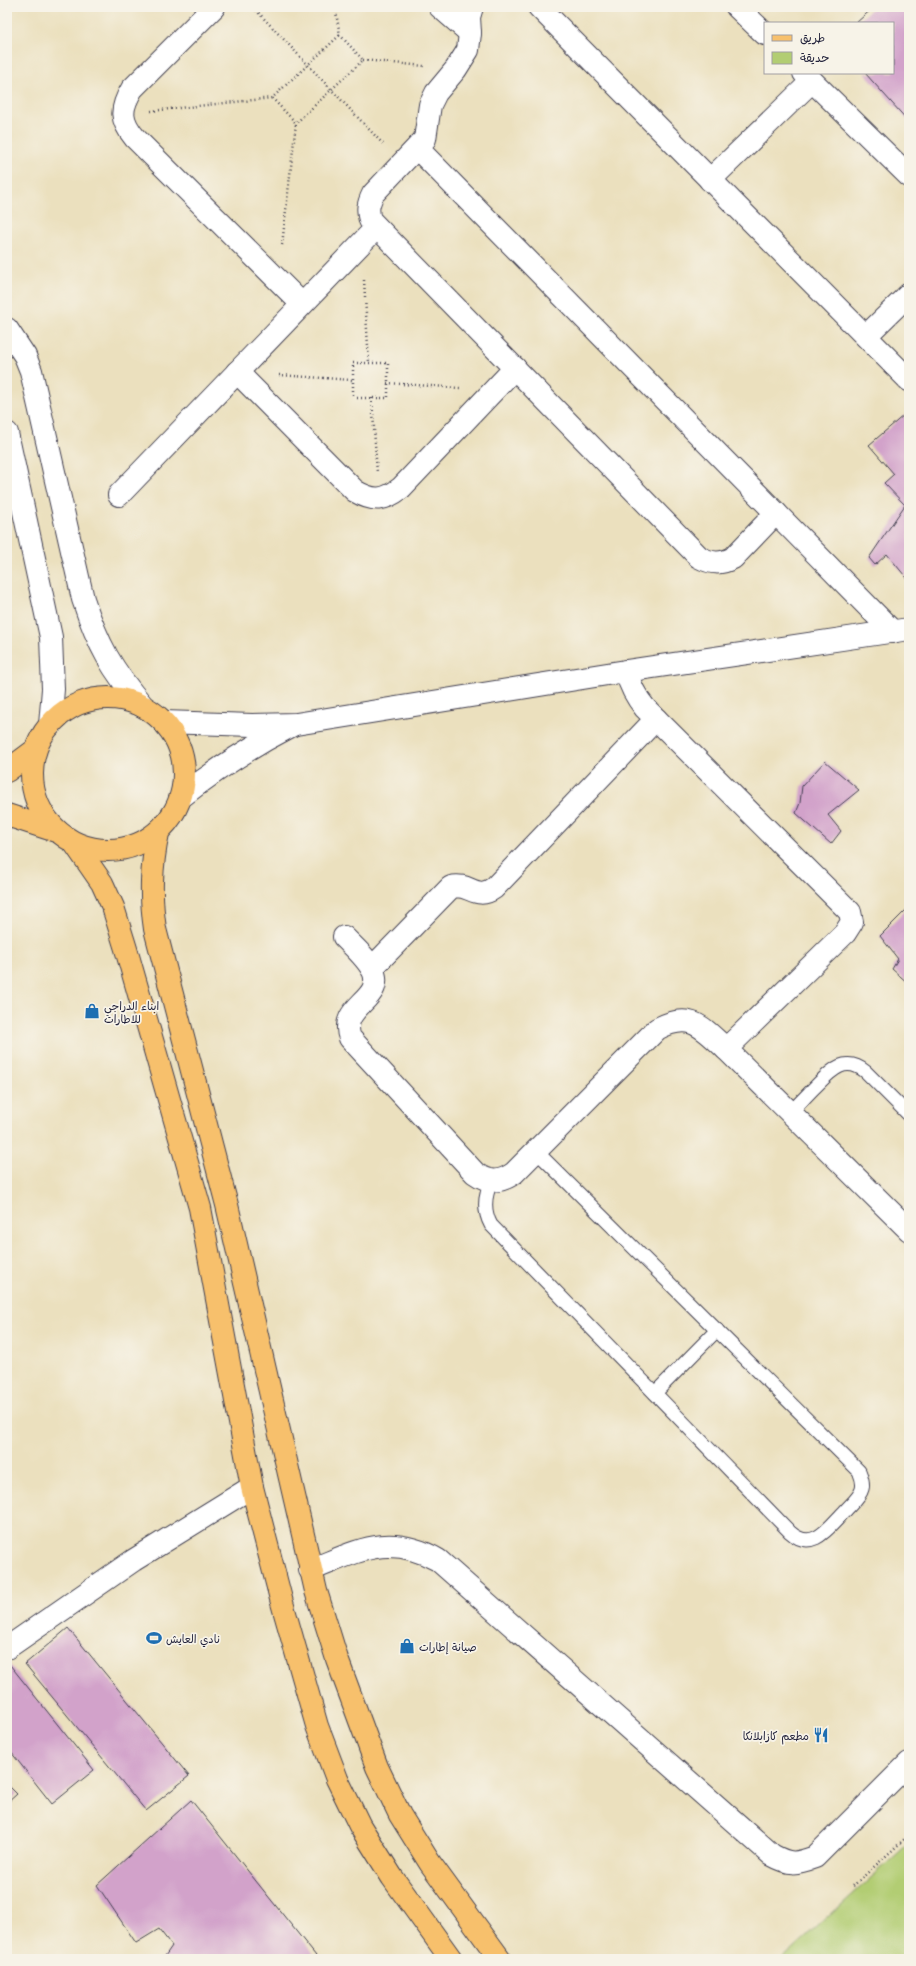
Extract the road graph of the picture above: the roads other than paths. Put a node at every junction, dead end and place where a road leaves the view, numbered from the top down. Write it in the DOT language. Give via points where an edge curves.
graph roads {
  1 [pos="214,7"];
  2 [pos="440,7"];
  3 [pos="472,7"];
  4 [pos="539,7"];
  5 [pos="737,7"];
  6 [pos="470,33"];
  7 [pos="764,33"];
  8 [pos="808,77"];
  9 [pos="410,156"];
  10 [pos="909,176"];
  11 [pos="710,180"];
  12 [pos="369,235"];
  13 [pos="909,294"];
  14 [pos="302,304"];
  15 [pos="7,328"];
  16 [pos="866,336"];
  17 [pos="515,368"];
  18 [pos="236,372"];
  19 [pos="909,380"];
  20 [pos="7,433"];
  21 [pos="119,495"];
  22 [pos="776,513"];
  23 [pos="901,630"];
  24 [pos="626,671"];
  25 [pos="143,706"];
  26 [pos="656,719"];
  27 [pos="164,722"];
  28 [pos="296,724"];
  29 [pos="50,725"];
  30 [pos="35,750"];
  31 [pos="7,772"];
  32 [pos="181,798"];
  33 [pos="7,814"];
  34 [pos="56,831"];
  35 [pos="158,833"];
  36 [pos="75,844"];
  37 [pos="344,937"];
  38 [pos="372,968"];
  39 [pos="726,1049"];
  40 [pos="790,1113"];
  41 [pos="909,1116"];
  42 [pos="536,1151"];
  43 [pos="492,1181"];
  44 [pos="909,1230"];
  45 [pos="717,1330"];
  46 [pos="655,1394"];
  47 [pos="252,1487"];
  48 [pos="310,1570"];
  49 [pos="7,1648"];
  50 [pos="909,1763"];
  51 [pos="451,1959"];
  52 [pos="500,1959"];
  1 -- 14 [label="street" via="132,89 125,101 123,114 126,127"];
  2 -- 6 [label="street"];
  3 -- 6 [label="street" via="469,17"];
  4 -- 11 [label="street"];
  5 -- 7 [label="street"];
  6 -- 9 [label="street" via="468,50 430,105 425,139"];
  8 -- 10 [label="street"];
  8 -- 11 [label="street"];
  9 -- 12 [label="street" via="368,202"];
  9 -- 22 [label="street"];
  11 -- 16 [label="street"];
  12 -- 14 [label="street"];
  12 -- 17 [label="street"];
  13 -- 16 [label="street"];
  14 -- 18 [label="street"];
  15 -- 25 [label="street" via="26,356 31,371 83,599 92,628 120,680"];
  16 -- 19 [label="street"];
  17 -- 18 [label="street" via="401,488 391,496 378,499 366,497 355,491"];
  17 -- 22 [label="street" via="694,552 707,561 725,562 733,558"];
  18 -- 21 [label="street"];
  20 -- 29 [label="street" via="51,637 53,689"];
  22 -- 23 [label="street"];
  23 -- 24 [label="street"];
  24 -- 26 [label="street" via="635,697"];
  24 -- 28 [label="street"];
  25 -- 27 [label="main road"];
  25 -- 29 [label="main road" via="124,699 103,698 83,702 65,711"];
  26 -- 38 [label="street" via="494,888 477,893 462,886 451,887"];
  26 -- 39 [label="street" via="850,912 852,922 845,933"];
  27 -- 28 [label="street"];
  27 -- 32 [label="main road" via="176,738 183,757 185,777"];
  28 -- 32 [label="street" via="251,746 213,771"];
  29 -- 30 [label="main road"];
  30 -- 31 [label="main road"];
  30 -- 34 [label="main road" via="32,772 34,793 42,814"];
  32 -- 35 [label="main road" via="172,816"];
  33 -- 34 [label="main road"];
  34 -- 36 [label="main road"];
  35 -- 36 [label="main road" via="140,844 118,850 96,850"];
  35 -- 48 [label="main road" via="151,883 155,929 226,1205"];
  36 -- 47 [label="main road" via="102,883 113,907 200,1208"];
  37 -- 38 [label="street"];
  38 -- 43 [label="street" via="374,989 351,1014 348,1023 350,1038 475,1173"];
  39 -- 40 [label="street"];
  39 -- 42 [label="street" via="698,1024 685,1020 671,1022 657,1030"];
  40 -- 41 [label="lane" via="831,1071 846,1065 866,1072"];
  40 -- 44 [label="street"];
  42 -- 43 [label="street" via="507,1178"];
  42 -- 45 [label="lane"];
  43 -- 46 [label="lane" via="485,1200 487,1218 491,1225"];
  45 -- 46 [label="lane"];
  45 -- 46 [label="lane" via="859,1470 863,1479 858,1497 822,1534 814,1539 796,1538"];
  47 -- 49 [label="street" via="134,1560"];
  47 -- 51 [label="main road" via="308,1696 336,1779 360,1826 392,1877"];
  48 -- 50 [label="street" via="371,1547 389,1545 423,1552 438,1560 783,1862 798,1863 814,1857"];
  48 -- 52 [label="main road" via="356,1711 377,1767 400,1815 430,1863"];
}
